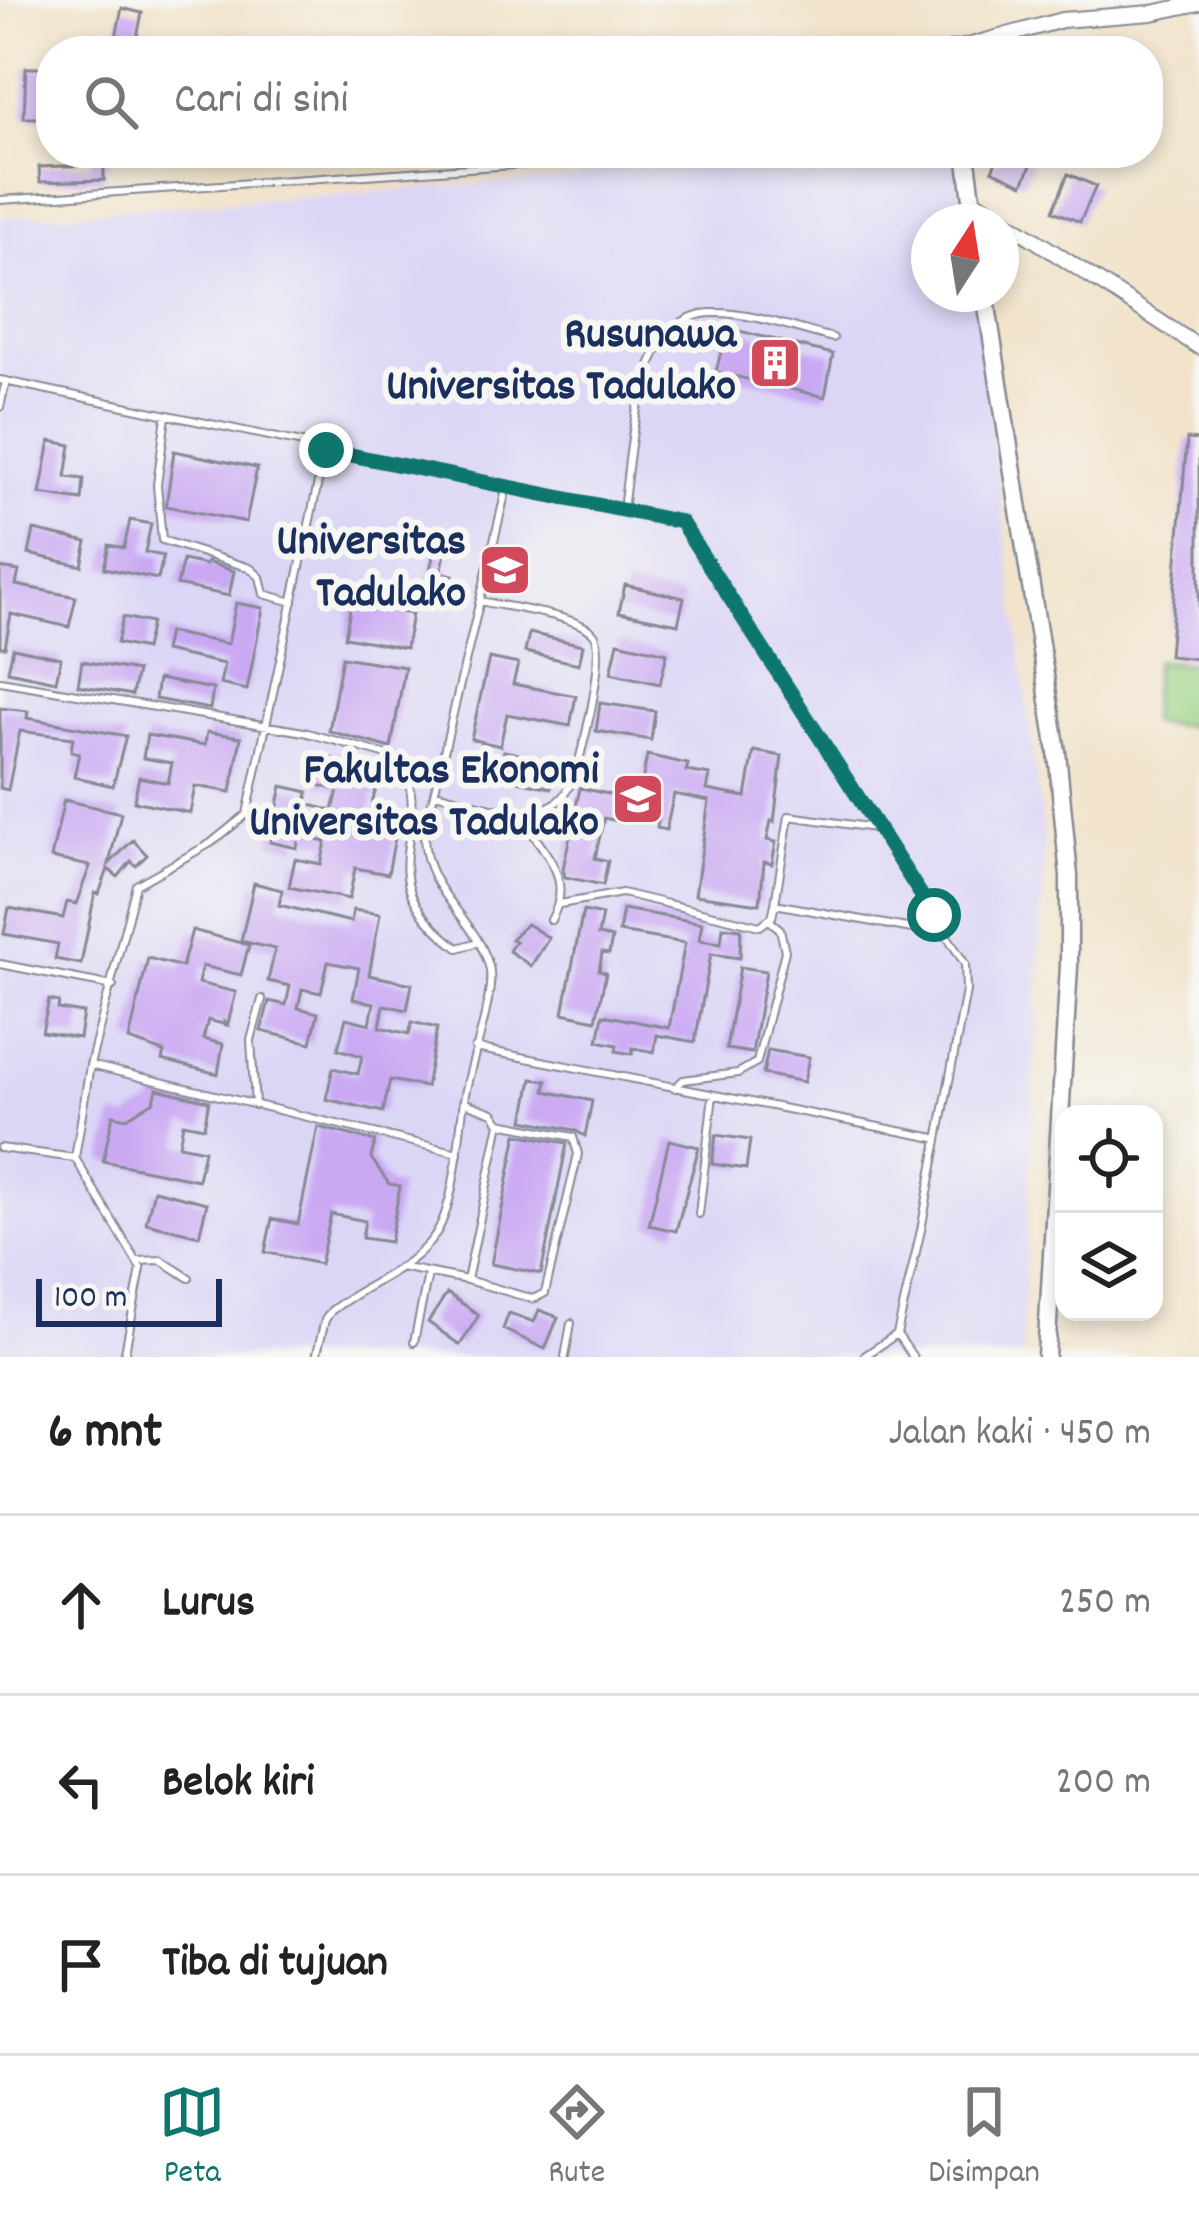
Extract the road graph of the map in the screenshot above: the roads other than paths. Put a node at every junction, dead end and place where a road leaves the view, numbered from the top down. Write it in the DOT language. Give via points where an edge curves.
graph roads {
  1 [pos="1199,3"];
  2 [pos="1005,36"];
  3 [pos="469,168"];
  4 [pos="968,168"];
  5 [pos="972,199"];
  6 [pos="0,200"];
  7 [pos="973,204"];
  8 [pos="988,312"];
  9 [pos="833,338"];
  10 [pos="1199,347"];
  11 [pos="3,380"];
  12 [pos="0,406"];
  13 [pos="166,416"];
  14 [pos="326,450"];
  15 [pos="507,485"];
  16 [pos="623,509"];
  17 [pos="294,602"];
  18 [pos="480,602"];
  19 [pos="0,681"];
  20 [pos="268,727"];
  21 [pos="434,794"];
  22 [pos="520,812"];
  23 [pos="882,830"];
  24 [pos="560,904"];
  25 [pos="775,904"];
  26 [pos="550,920"];
  27 [pos="770,921"];
  28 [pos="947,935"];
  29 [pos="477,943"];
  30 [pos="0,964"];
  31 [pos="113,986"];
  32 [pos="262,999"];
  33 [pos="475,1048"];
  34 [pos="90,1065"];
  35 [pos="675,1088"];
  36 [pos="713,1095"];
  37 [pos="463,1102"];
  38 [pos="255,1105"];
  39 [pos="500,1124"];
  40 [pos="935,1138"];
  41 [pos="0,1148"];
  42 [pos="458,1153"];
  43 [pos="75,1158"];
  44 [pos="700,1214"];
  45 [pos="138,1261"];
  46 [pos="400,1267"];
  47 [pos="428,1274"];
  48 [pos="190,1278"];
  49 [pos="466,1280"];
  50 [pos="571,1323"];
  51 [pos="897,1334"];
  52 [pos="414,1342"];
  53 [pos="124,1357"];
  54 [pos="316,1357"];
  55 [pos="565,1357"];
  56 [pos="863,1357"];
  57 [pos="913,1357"];
  58 [pos="1046,1357"];
  1 -- 2 [label="street" via="1062,20"];
  3 -- 6 [label="lane"];
  4 -- 5 [label="street"];
  5 -- 7 [label="street"];
  5 -- 10 [label="street"];
  8 -- 58 [label="street" via="1058,752 1069,876"];
  9 -- 16 [label="lane" via="719,312 697,314 668,333 646,368"];
  11 -- 12 [label="lane"];
  11 -- 13 [label="lane"];
  13 -- 14 [label="lane"];
  13 -- 17 [label="lane" via="162,540 250,568 264,594"];
  14 -- 15 [label="lane"];
  14 -- 17 [label="lane"];
  15 -- 16 [label="lane"];
  15 -- 18 [label="lane"];
  16 -- 23 [label="lane" via="681,522"];
  17 -- 20 [label="lane"];
  18 -- 21 [label="lane"];
  18 -- 22 [label="lane" via="566,620 601,644 573,781 560,802"];
  19 -- 20 [label="lane"];
  20 -- 29 [label="lane" via="402,759 410,803 405,879 417,911 458,948"];
  20 -- 31 [label="lane" via="247,814 136,885"];
  21 -- 22 [label="lane"];
  21 -- 29 [label="lane" via="424,836 429,871"];
  22 -- 24 [label="lane" via="557,869"];
  23 -- 25 [label="lane" via="789,816"];
  23 -- 28 [label="lane"];
  24 -- 26 [label="lane"];
  24 -- 27 [label="lane" via="622,893 760,926"];
  25 -- 27 [label="lane"];
  25 -- 28 [label="lane"];
  27 -- 35 [label="lane" via="785,951 757,1062"];
  28 -- 40 [label="lane" via="965,964 966,992"];
  29 -- 33 [label="lane" via="490,967"];
  30 -- 31 [label="lane"];
  31 -- 34 [label="lane"];
  32 -- 38 [label="lane" via="251,1040"];
  33 -- 35 [label="lane"];
  33 -- 37 [label="lane"];
  34 -- 38 [label="lane"];
  34 -- 43 [label="lane"];
  35 -- 36 [label="lane"];
  36 -- 40 [label="lane"];
  36 -- 44 [label="lane"];
  37 -- 39 [label="lane"];
  37 -- 42 [label="lane"];
  38 -- 42 [label="lane"];
  39 -- 49 [label="lane"];
  39 -- 49 [label="lane" via="573,1137 578,1154 545,1293 533,1299"];
  40 -- 51 [label="lane"];
  41 -- 43 [label="lane"];
  42 -- 46 [label="lane" via="435,1235"];
  43 -- 45 [label="lane"];
  45 -- 48 [label="lane" via="161,1260"];
  45 -- 53 [label="lane"];
  46 -- 47 [label="lane"];
  46 -- 54 [label="lane" via="331,1311"];
  47 -- 49 [label="lane"];
  47 -- 52 [label="lane"];
  50 -- 55 [label="lane"];
  51 -- 56 [label="lane"];
  51 -- 57 [label="lane"];
}
